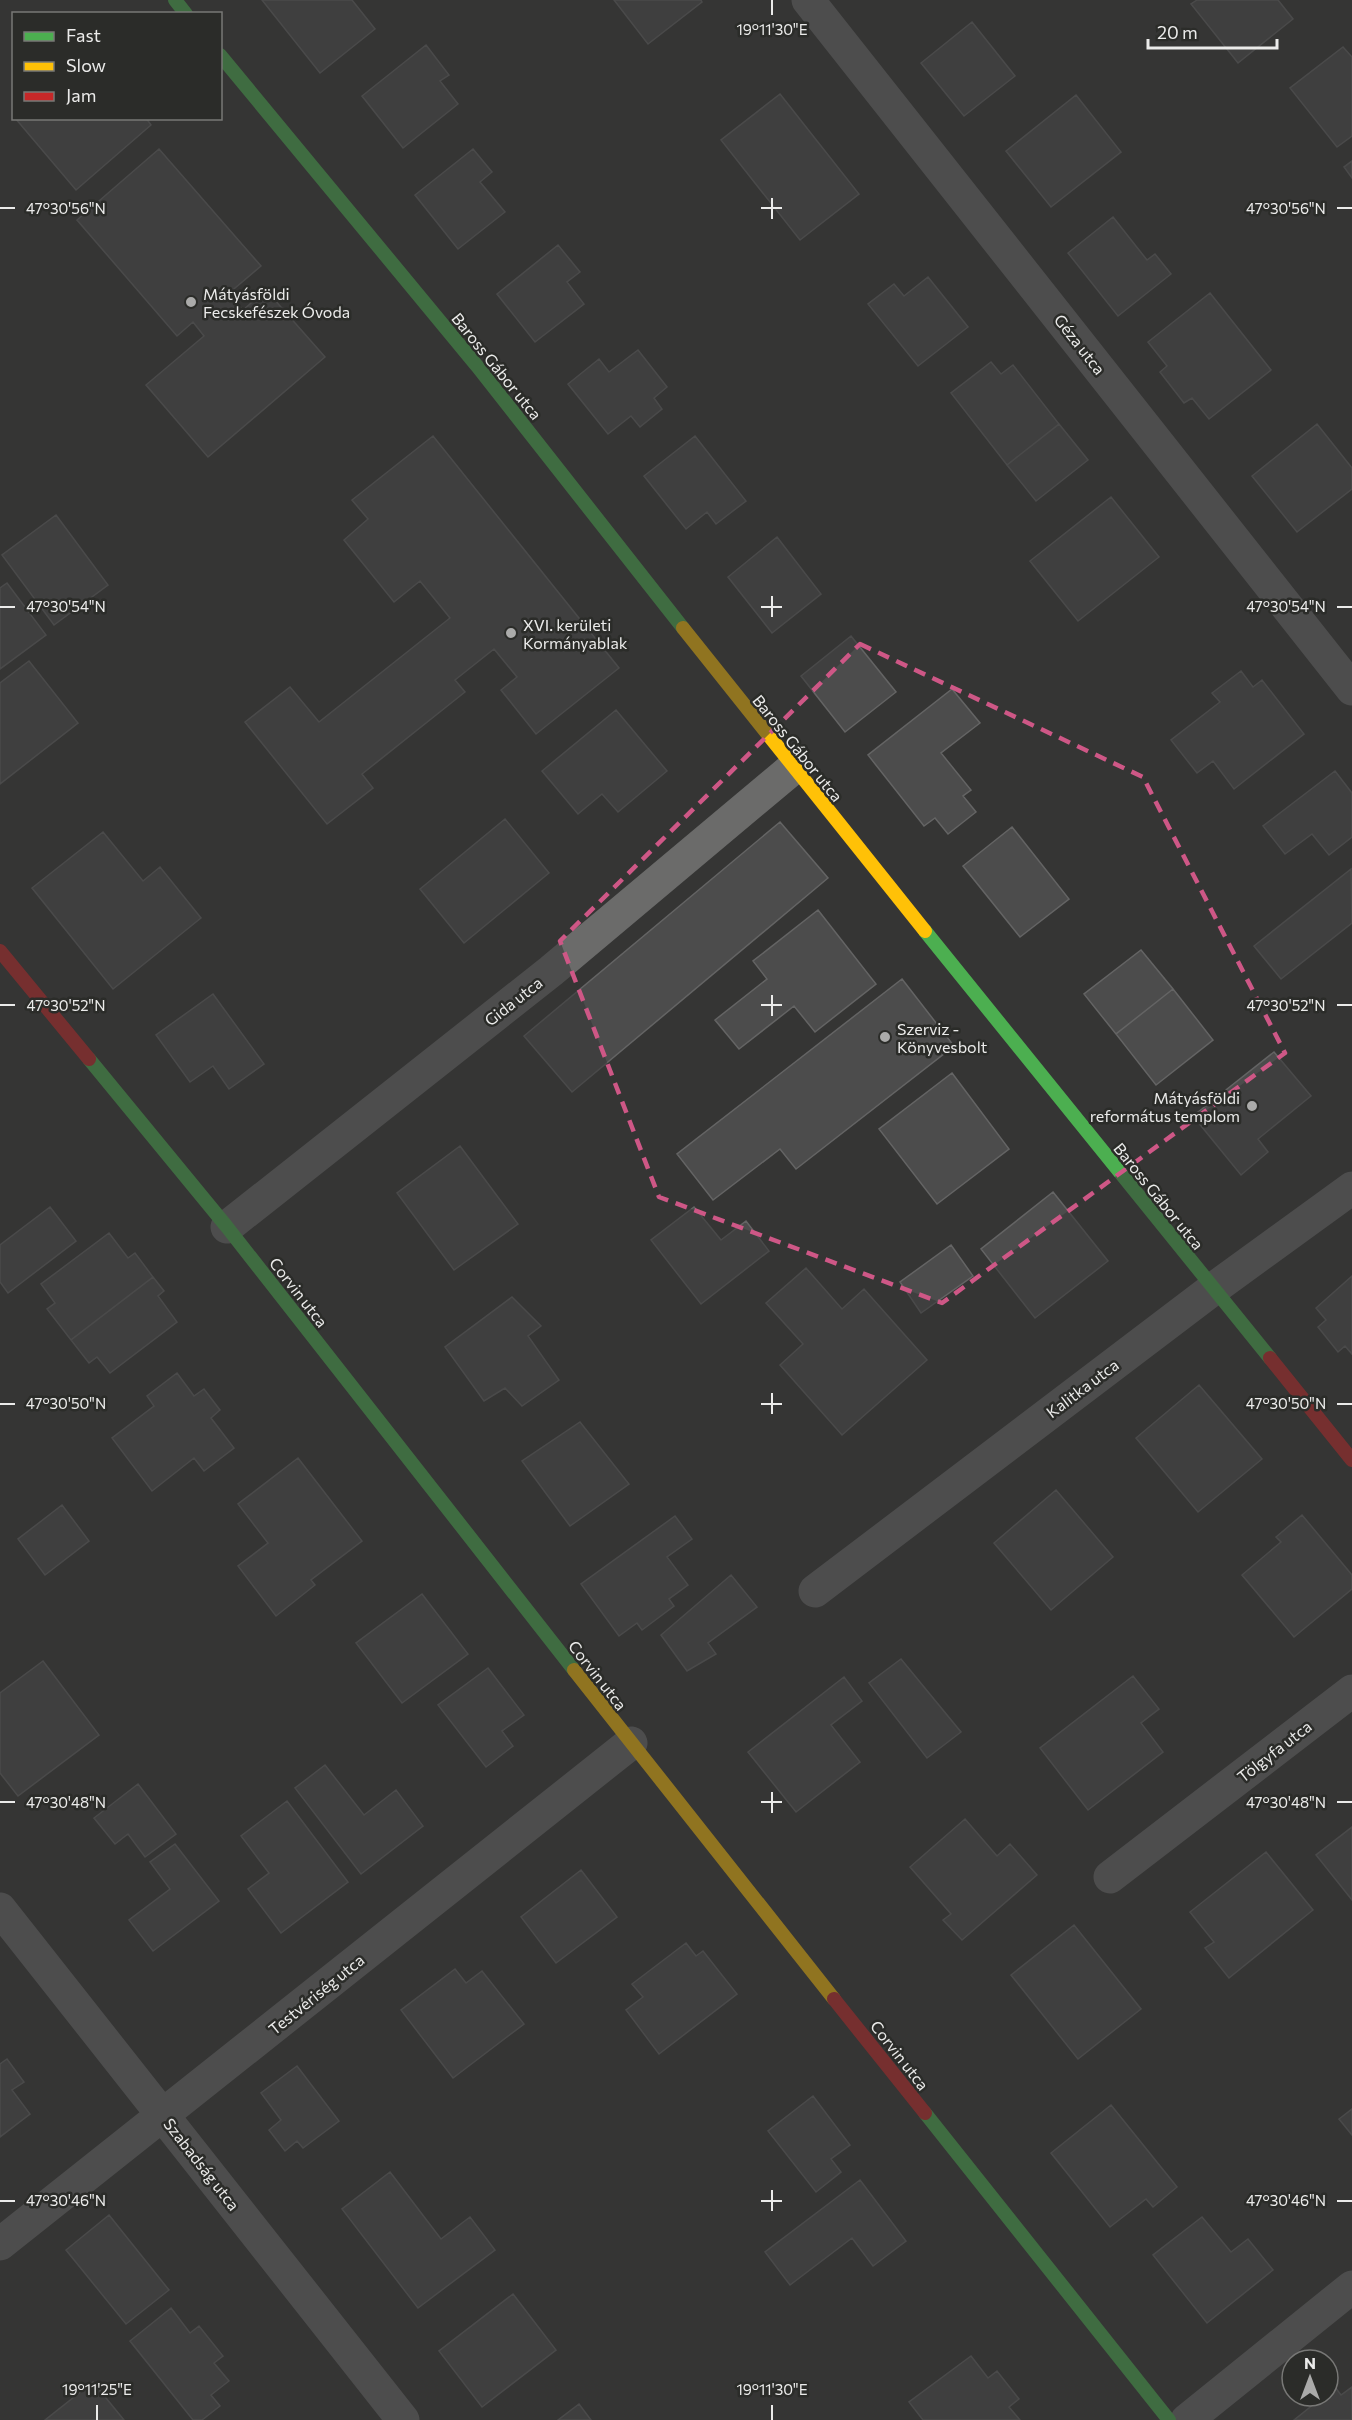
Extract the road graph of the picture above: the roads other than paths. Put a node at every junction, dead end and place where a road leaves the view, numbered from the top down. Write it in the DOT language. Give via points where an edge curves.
graph roads {
  1 [pos="175,0"];
  2 [pos="808,0"];
  3 [pos="184,12"];
  4 [pos="222,57"];
  5 [pos="1352,689"];
  6 [pos="793,768"];
  7 [pos="0,951"];
  8 [pos="1352,1188"];
  9 [pos="226,1227"];
  10 [pos="1213,1289"];
  11 [pos="1352,1460"];
  12 [pos="815,1591"];
  13 [pos="1352,1691"];
  14 [pos="631,1743"];
  15 [pos="1110,1877"];
  16 [pos="0,1909"];
  17 [pos="164,2115"];
  18 [pos="0,2244"];
  19 [pos="1352,2287"];
  20 [pos="403,2420"];
  21 [pos="1169,2420"];
  22 [pos="1187,2420"];
  1 -- 3 [label="street"];
  2 -- 5 [label="street, Géza utca"];
  4 -- 6 [label="street, Baross Gábor utca" via="477,366"];
  6 -- 9 [label="street, Gida utca" via="551,971"];
  6 -- 10 [label="street, Baross Gábor utca"];
  7 -- 9 [label="street, Corvin utca"];
  8 -- 10 [label="street, Kalitka utca"];
  9 -- 14 [label="street, Corvin utca"];
  10 -- 11 [label="street, Baross Gábor utca"];
  10 -- 12 [label="street, Kalitka utca"];
  13 -- 15 [label="street, Tölgyfa utca"];
  14 -- 17 [label="street, Testvériség utca"];
  14 -- 21 [label="street, Corvin utca"];
  16 -- 17 [label="street, Szabadság utca"];
  17 -- 18 [label="street, Testvériség utca"];
  17 -- 20 [label="street, Szabadság utca"];
  19 -- 22 [label="street"];
}
